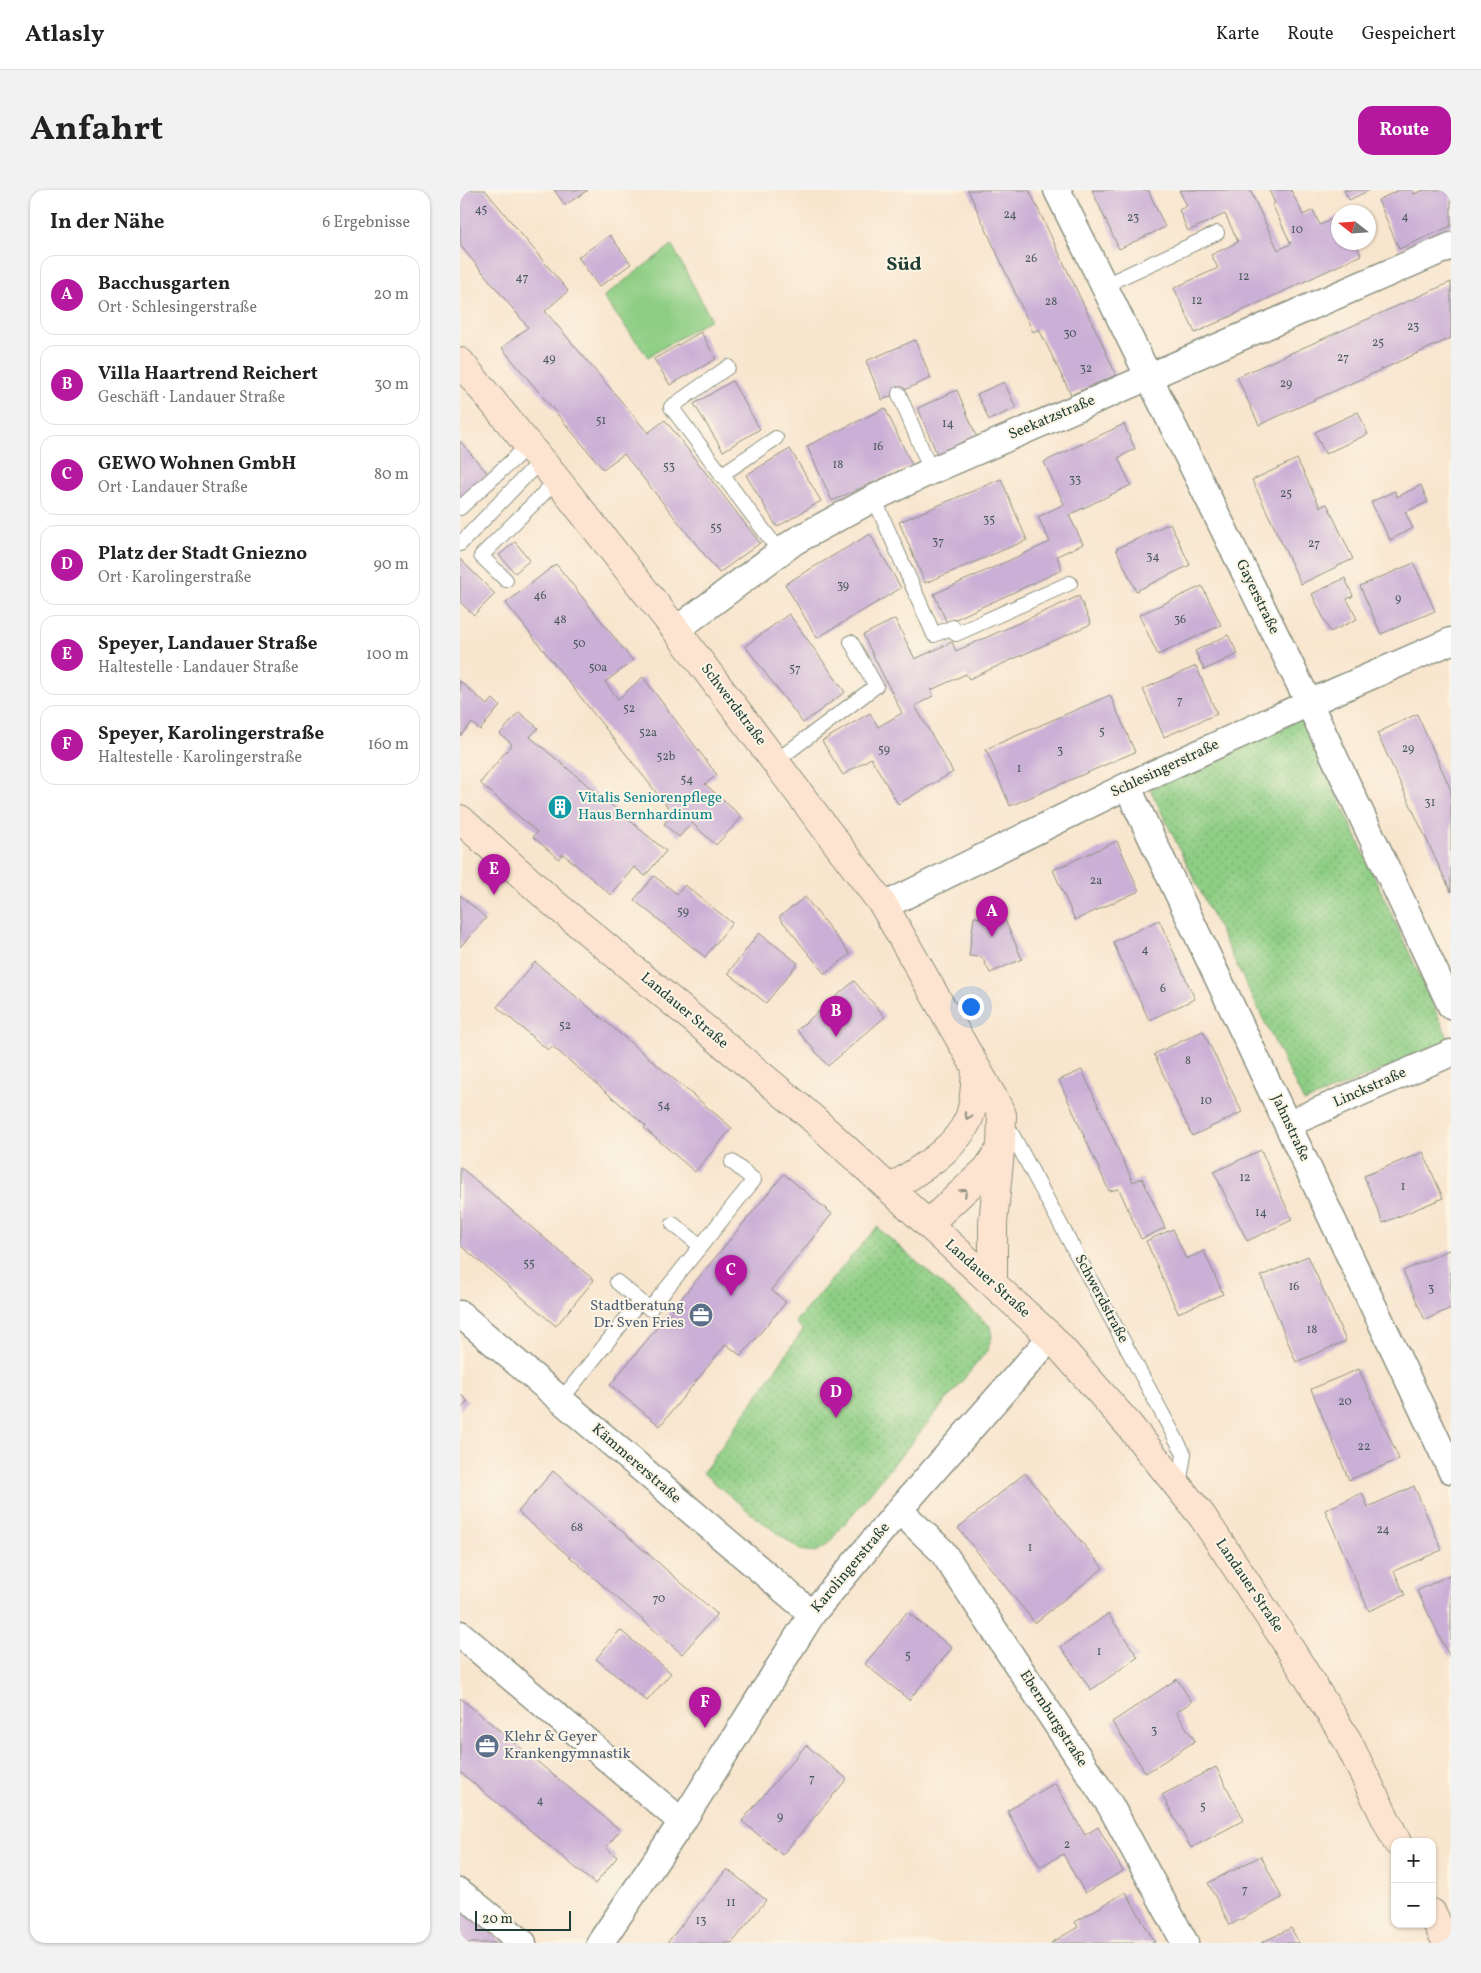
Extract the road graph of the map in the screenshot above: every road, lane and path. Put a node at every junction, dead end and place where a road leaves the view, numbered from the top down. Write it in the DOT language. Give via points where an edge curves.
graph roads {
  1 [pos="1058,190"];
  2 [pos="1217,233"];
  3 [pos="1451,246"];
  4 [pos="1105,286"];
  5 [pos="460,362"];
  6 [pos="728,367"];
  7 [pos="1150,376"];
  8 [pos="899,394"];
  9 [pos="776,438"];
  10 [pos="542,461"];
  11 [pos="931,471"];
  12 [pos="721,475"];
  13 [pos="874,498"];
  14 [pos="460,508"];
  15 [pos="460,544"];
  16 [pos="780,552"];
  17 [pos="506,580"];
  18 [pos="1070,584"];
  19 [pos="676,630"];
  20 [pos="1451,641"];
  21 [pos="851,642"];
  22 [pos="1309,703"];
  23 [pos="776,761"];
  24 [pos="1127,786"];
  25 [pos="460,819"];
  26 [pos="884,906"];
  27 [pos="1451,1006"];
  28 [pos="1451,1053"];
  29 [pos="976,1068"];
  30 [pos="1002,1115"];
  31 [pos="1288,1124"];
  32 [pos="1001,1148"];
  33 [pos="732,1162"];
  34 [pos="890,1189"];
  35 [pos="673,1224"];
  36 [pos="928,1224"];
  37 [pos="701,1246"];
  38 [pos="617,1282"];
  39 [pos="992,1284"];
  40 [pos="640,1301"];
  41 [pos="460,1314"];
  42 [pos="1050,1337"];
  43 [pos="561,1400"];
  44 [pos="1451,1470"];
  45 [pos="1179,1487"];
  46 [pos="899,1510"];
  47 [pos="812,1614"];
  48 [pos="460,1634"];
  49 [pos="682,1822"];
  50 [pos="1395,1838"];
  51 [pos="460,1892"];
  52 [pos="1436,1921"];
  53 [pos="522,1943"];
  54 [pos="600,1943"];
  55 [pos="1185,1943"];
  56 [pos="1447,1943"];
  1 -- 4 [label="street, Gayerstraße"];
  2 -- 4 [label="lane"];
  3 -- 7 [label="street, Seekatzstraße"];
  4 -- 7 [label="street, Gayerstraße"];
  5 -- 10 [label="main road, Schwerdstraße"];
  6 -- 12 [label="lane" via="671,407"];
  7 -- 11 [label="street, Seekatzstraße"];
  7 -- 22 [label="street, Gayerstraße"];
  8 -- 11 [label="lane"];
  9 -- 12 [label="lane"];
  10 -- 14 [label="lane"];
  10 -- 15 [label="lane"];
  10 -- 17 [label="lane" via="481,556"];
  10 -- 19 [label="main road, Schwerdstraße"];
  11 -- 13 [label="street, Seekatzstraße"];
  12 -- 16 [label="lane"];
  13 -- 16 [label="street, Seekatzstraße"];
  13 -- 18 [label="lane" via="934,635 953,627 956,634"];
  16 -- 19 [label="street, Seekatzstraße"];
  19 -- 23 [label="main road, Schwerdstraße"];
  20 -- 22 [label="street, Schlesingerstraße"];
  21 -- 23 [label="lane" via="876,686"];
  22 -- 24 [label="street, Schlesingerstraße"];
  22 -- 27 [label="street, Gayerstraße"];
  23 -- 26 [label="main road, Schwerdstraße"];
  24 -- 26 [label="street, Schlesingerstraße"];
  24 -- 31 [label="street, Jahnstraße"];
  25 -- 34 [label="main road, Landauer Straße" via="551,901 809,1115"];
  26 -- 29 [label="main road, Schwerdstraße"];
  28 -- 31 [label="street, Linckstraße"];
  29 -- 30 [label="main road, Schwerdstraße"];
  29 -- 34 [label="main road, one-way" via="969,1118 958,1136 938,1155"];
  30 -- 32 [label="main road, Schwerdstraße"];
  30 -- 45 [label="lane, Schwerdstraße" via="1184,1454"];
  31 -- 44 [label="street, Jahnstraße"];
  36 -- 32 [label="main road, one-way" via="987,1169"];
  32 -- 39 [label="main road, Schwerdstraße" via="993,1223"];
  33 -- 37 [label="lane" via="754,1180"];
  34 -- 36 [label="main road, Landauer Straße"];
  35 -- 37 [label="lane"];
  36 -- 39 [label="main road, Landauer Straße"];
  37 -- 40 [label="lane" via="650,1310"];
  38 -- 40 [label="lane"];
  39 -- 42 [label="main road, Landauer Straße"];
  40 -- 43 [label="lane"];
  41 -- 43 [label="street, Kämmererstraße"];
  42 -- 45 [label="main road, Landauer Straße"];
  42 -- 46 [label="street, Karolingerstraße"];
  43 -- 47 [label="street, Kämmererstraße"];
  45 -- 50 [label="main road, Landauer Straße" via="1282,1636 1347,1740"];
  46 -- 47 [label="street, Karolingerstraße"];
  46 -- 55 [label="street, Ebernburgstraße" via="942,1550 1110,1805"];
  47 -- 49 [label="street, Karolingerstraße"];
  48 -- 49 [label="street"];
  49 -- 54 [label="street, Karolingerstraße"];
  51 -- 53 [label="street"];
  52 -- 56 [label="main road"];
}
